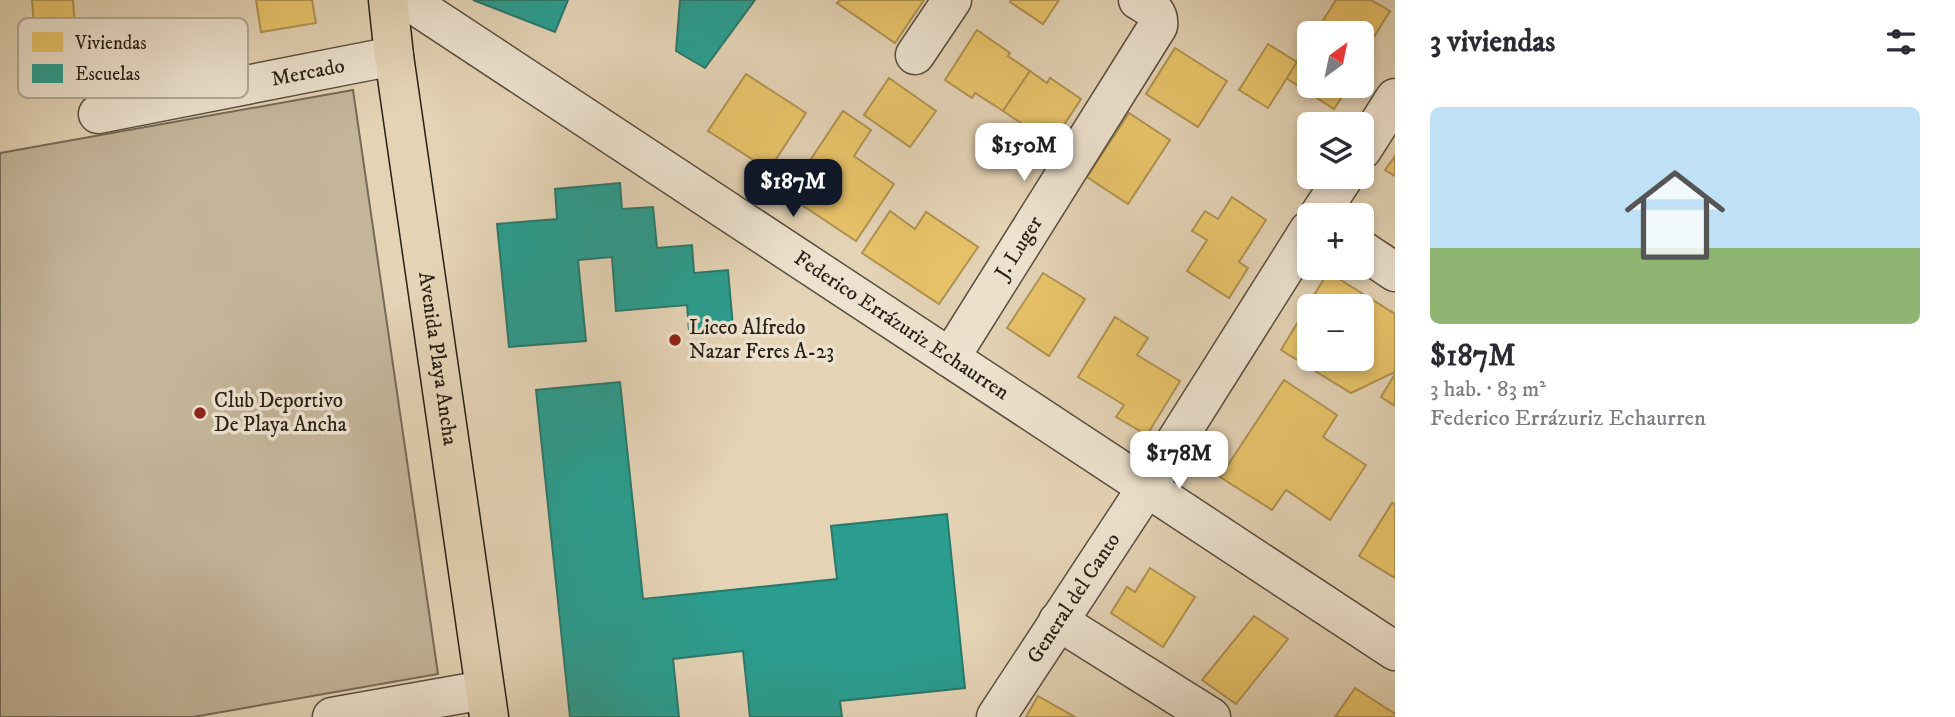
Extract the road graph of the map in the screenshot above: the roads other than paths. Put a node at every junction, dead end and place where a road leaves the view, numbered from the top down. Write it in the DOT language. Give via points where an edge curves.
graph roads {
  1 [pos="388,0"];
  2 [pos="407,0"];
  3 [pos="952,0"];
  4 [pos="1138,0"];
  5 [pos="915,55"];
  6 [pos="394,56"];
  7 [pos="248,85"];
  8 [pos="180,98"];
  9 [pos="1395,98"];
  10 [pos="98,114"];
  11 [pos="1374,130"];
  12 [pos="1297,249"];
  13 [pos="1374,258"];
  14 [pos="1395,272"];
  15 [pos="950,358"];
  16 [pos="1147,487"];
  17 [pos="1058,621"];
  18 [pos="1395,650"];
  19 [pos="486,703"];
  20 [pos="332,717"];
  21 [pos="996,717"];
  22 [pos="1211,717"];
  1 -- 6 [label="main road, Avenida Playa Ancha"];
  2 -- 15 [label="street, Federico Errázuriz Echaurren"];
  3 -- 5 [label="street"];
  4 -- 15 [label="street, J. Luger" via="1155,11 1158,26"];
  6 -- 7 [label="street, Mercado"];
  6 -- 19 [label="main road, Avenida Playa Ancha"];
  8 -- 10 [label="street, Mercado"];
  9 -- 11 [label="street"];
  12 -- 16 [label="street, General del Canto"];
  13 -- 14 [label="street"];
  15 -- 16 [label="street, Federico Errázuriz Echaurren"];
  16 -- 17 [label="street, General del Canto"];
  16 -- 18 [label="street, Federico Errázuriz Echaurren"];
  17 -- 21 [label="street, General del Canto"];
  17 -- 22 [label="street"];
  19 -- 20 [label="street"];
}
